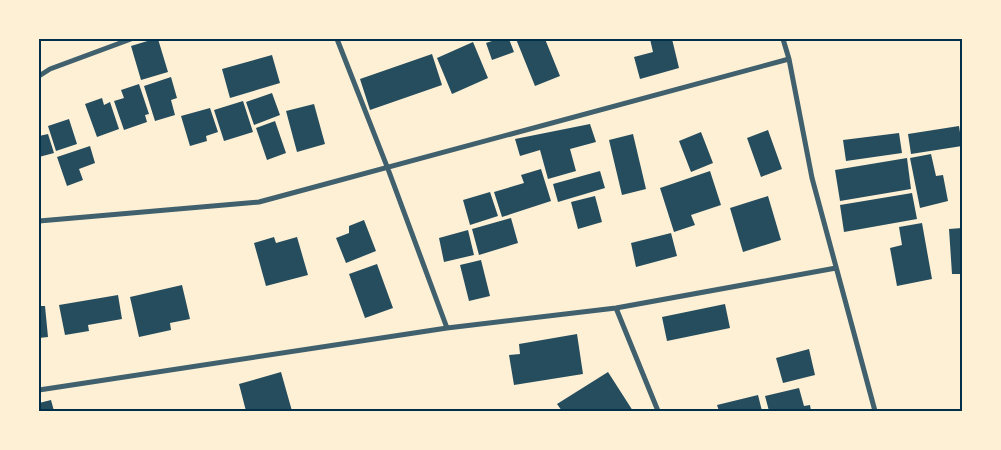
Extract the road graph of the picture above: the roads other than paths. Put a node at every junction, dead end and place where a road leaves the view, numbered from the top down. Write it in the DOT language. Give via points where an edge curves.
graph roads {
  1 [pos="131,39"];
  2 [pos="337,39"];
  3 [pos="783,39"];
  4 [pos="789,59"];
  5 [pos="39,76"];
  6 [pos="388,169"];
  7 [pos="39,221"];
  8 [pos="836,268"];
  9 [pos="616,308"];
  10 [pos="446,328"];
  11 [pos="39,390"];
  12 [pos="658,411"];
  13 [pos="875,411"];
  1 -- 5 [label="street"];
  2 -- 6 [label="street"];
  3 -- 4 [label="street"];
  4 -- 6 [label="street"];
  4 -- 8 [label="street" via="812,178"];
  6 -- 7 [label="street" via="259,202"];
  6 -- 10 [label="street"];
  8 -- 9 [label="street"];
  8 -- 13 [label="street"];
  9 -- 10 [label="street"];
  9 -- 12 [label="street"];
  10 -- 11 [label="street"];
}
